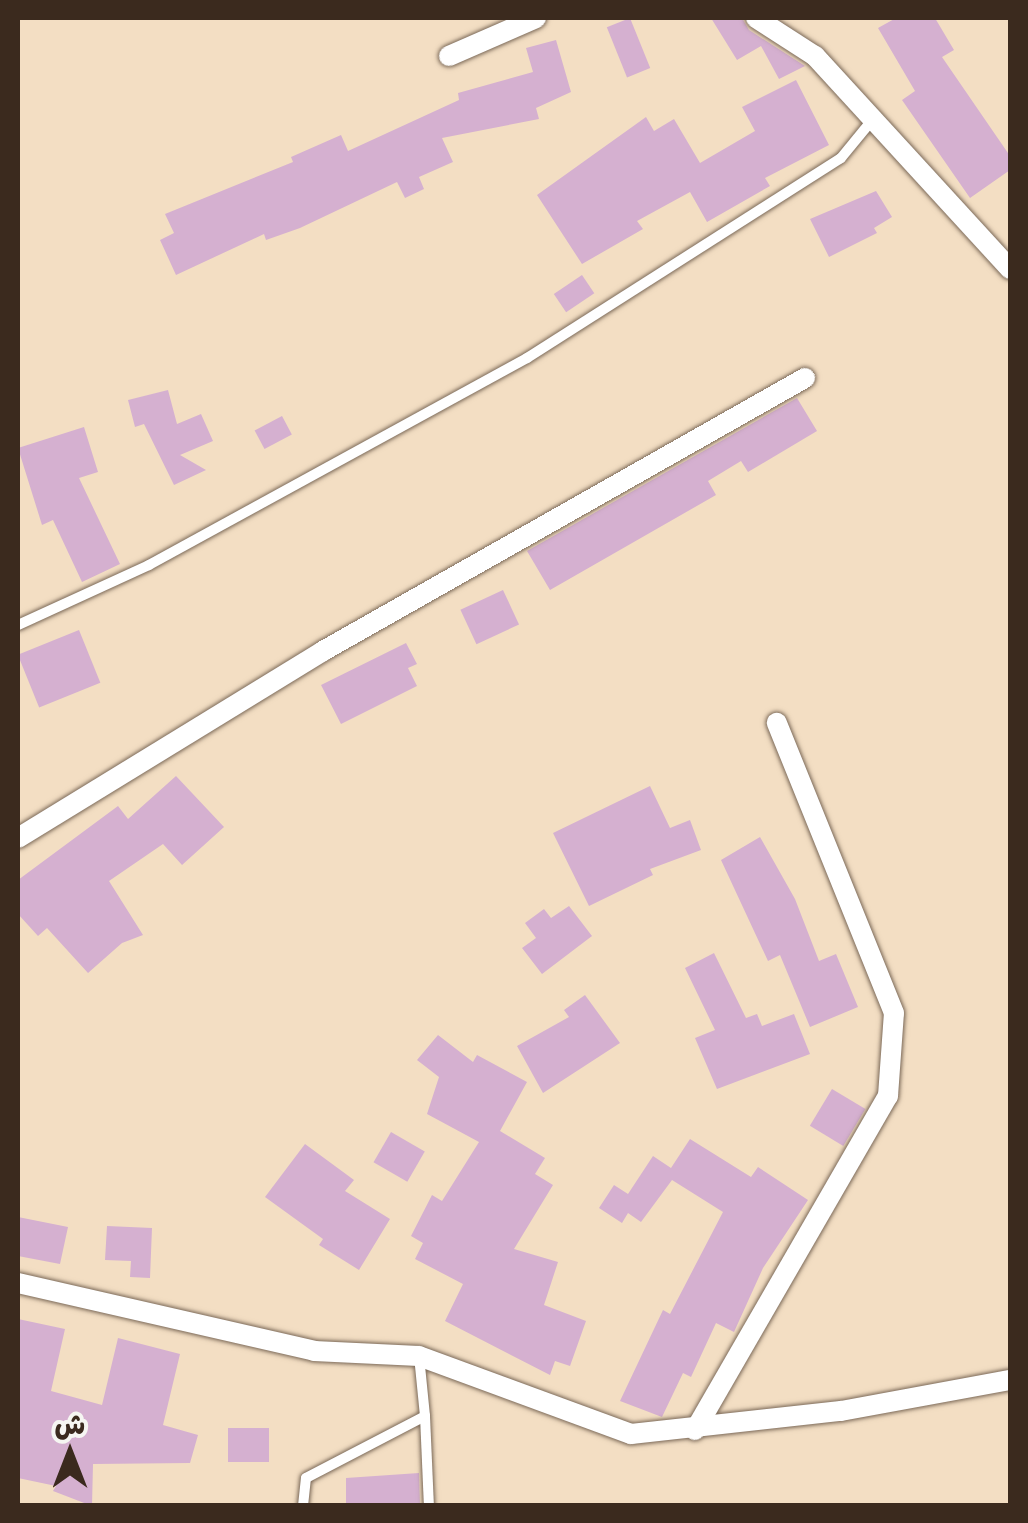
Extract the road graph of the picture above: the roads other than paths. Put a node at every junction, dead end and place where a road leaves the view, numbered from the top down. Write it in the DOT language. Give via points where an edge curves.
graph roads {
  1 [pos="536,18"];
  2 [pos="756,18"];
  3 [pos="449,56"];
  4 [pos="873,120"];
  5 [pos="1010,269"];
  6 [pos="805,378"];
  7 [pos="18,624"];
  8 [pos="778,723"];
  9 [pos="18,838"];
  10 [pos="18,1283"];
  11 [pos="420,1356"];
  12 [pos="1010,1380"];
  13 [pos="425,1416"];
  14 [pos="695,1430"];
  15 [pos="304,1506"];
  16 [pos="429,1506"];
  1 -- 3 [label="street"];
  2 -- 4 [label="street" via="815,56"];
  4 -- 5 [label="street"];
  4 -- 7 [label="lane" via="841,158 527,358 149,565"];
  6 -- 9 [label="street" via="323,651"];
  8 -- 14 [label="street" via="894,1013 888,1096"];
  10 -- 11 [label="street" via="314,1350"];
  11 -- 13 [label="lane"];
  11 -- 14 [label="street" via="631,1434"];
  12 -- 14 [label="street"];
  13 -- 15 [label="lane" via="306,1478"];
  13 -- 16 [label="lane"];
}
